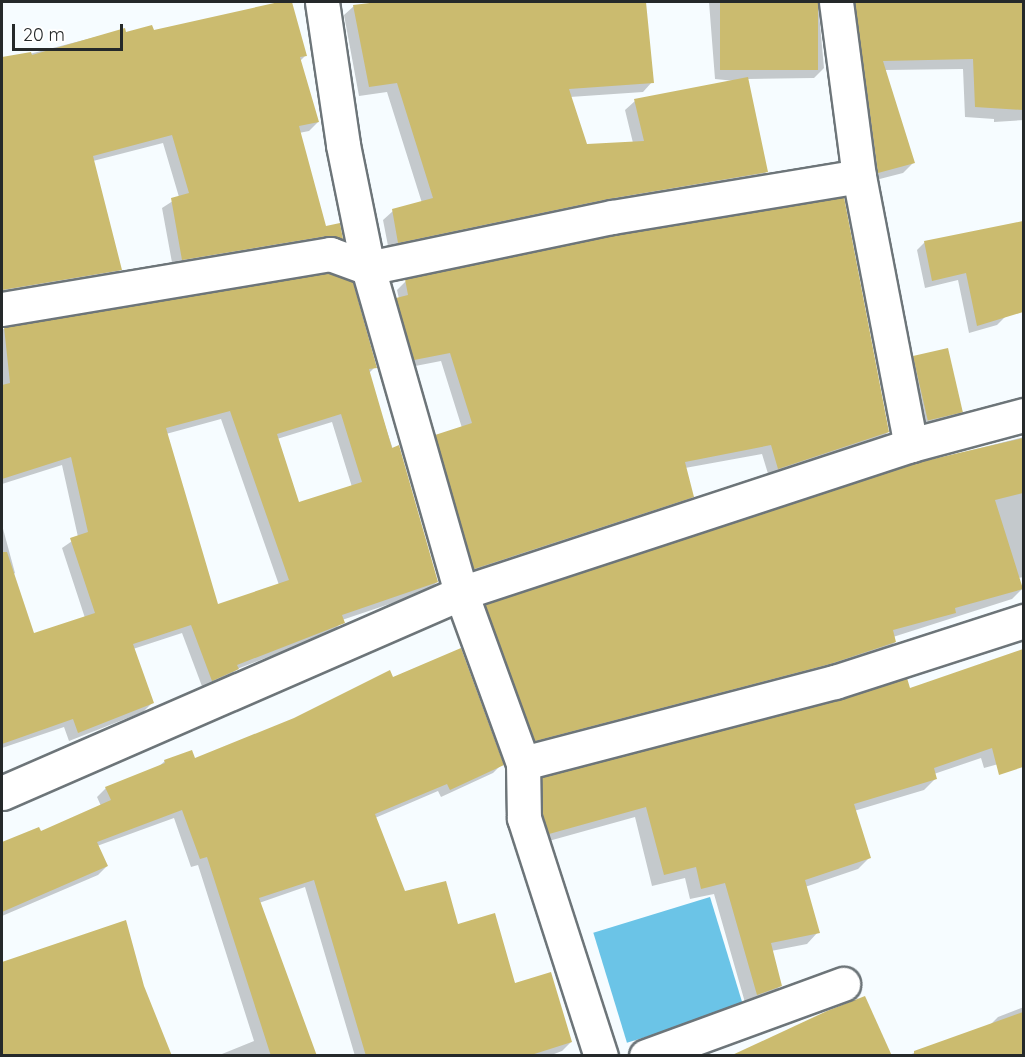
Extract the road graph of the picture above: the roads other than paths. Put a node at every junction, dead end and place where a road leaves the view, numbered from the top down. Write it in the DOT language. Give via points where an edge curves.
graph roads {
  1 [pos="322,2"];
  2 [pos="836,2"];
  3 [pos="859,176"];
  4 [pos="368,268"];
  5 [pos="2,309"];
  6 [pos="1023,415"];
  7 [pos="911,444"];
  8 [pos="461,593"];
  9 [pos="1023,621"];
  10 [pos="523,763"];
  11 [pos="2,793"];
  12 [pos="843,984"];
  13 [pos="601,1056"];
  14 [pos="645,1056"];
  1 -- 4 [label="street" via="343,145"];
  2 -- 3 [label="street"];
  3 -- 4 [label="street" via="612,217"];
  3 -- 7 [label="street"];
  4 -- 5 [label="street" via="330,254"];
  4 -- 8 [label="street"];
  6 -- 7 [label="street"];
  7 -- 8 [label="street"];
  8 -- 10 [label="street"];
  8 -- 11 [label="street"];
  9 -- 10 [label="street" via="834,682"];
  10 -- 13 [label="street" via="524,818"];
  12 -- 14 [label="street"];
}
